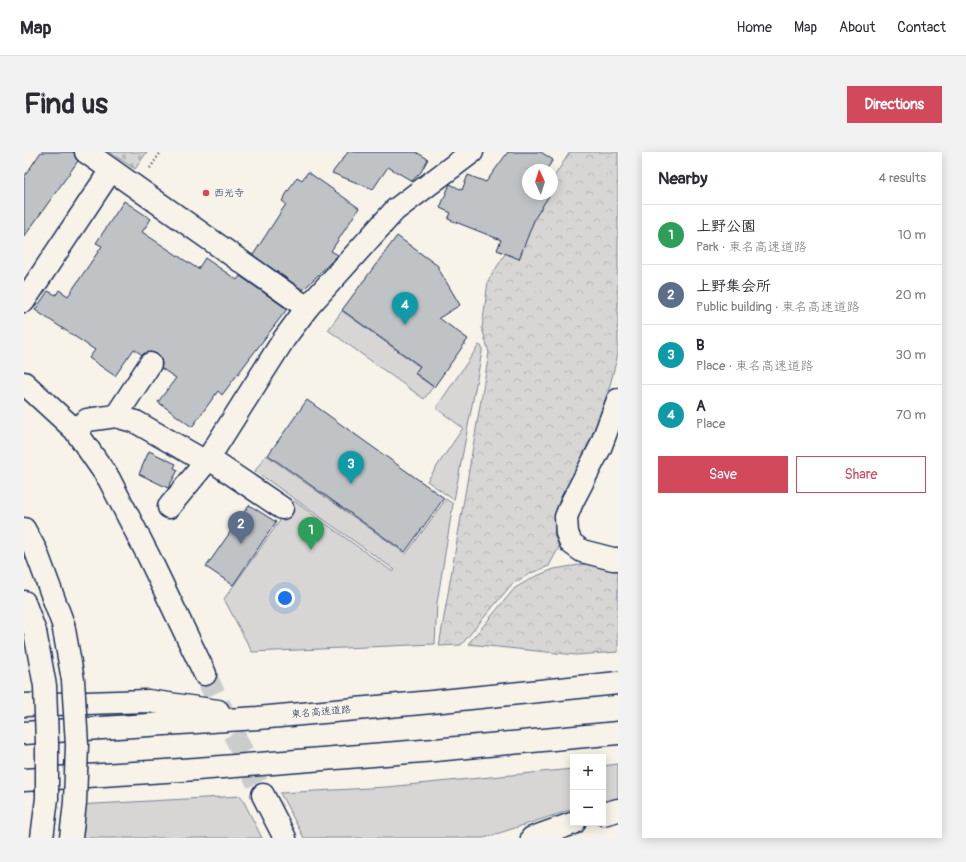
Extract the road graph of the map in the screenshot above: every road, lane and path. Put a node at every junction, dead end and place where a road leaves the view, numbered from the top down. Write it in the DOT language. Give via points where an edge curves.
graph roads {
  1 [pos="86,152"];
  2 [pos="472,152"];
  3 [pos="111,170"];
  4 [pos="24,301"];
  5 [pos="307,308"];
  6 [pos="150,364"];
  7 [pos="24,383"];
  8 [pos="618,400"];
  9 [pos="116,416"];
  10 [pos="75,430"];
  11 [pos="207,460"];
  12 [pos="169,507"];
  13 [pos="282,508"];
  14 [pos="24,529"];
  15 [pos="618,559"];
  16 [pos="24,602"];
  17 [pos="205,674"];
  18 [pos="618,683"];
  19 [pos="24,706"];
  20 [pos="258,718"];
  21 [pos="24,732"];
  22 [pos="618,732"];
  23 [pos="24,780"];
  24 [pos="263,795"];
  25 [pos="618,810"];
  26 [pos="606,813"];
  27 [pos="570,824"];
  28 [pos="42,838"];
  29 [pos="71,838"];
  30 [pos="285,838"];
  31 [pos="532,838"];
  1 -- 3 [label="main road"];
  2 -- 5 [label="main road" via="395,210"];
  3 -- 4 [label="main road"];
  3 -- 5 [label="main road"];
  5 -- 11 [label="main road" via="284,339"];
  6 -- 9 [label="main road"];
  7 -- 10 [label="main road"];
  8 -- 15 [label="main road" via="600,448 566,518 571,543 582,551"];
  9 -- 10 [label="main road" via="87,420"];
  9 -- 11 [label="main road" via="136,422"];
  10 -- 17 [label="main road" via="109,479"];
  11 -- 12 [label="main road"];
  11 -- 13 [label="main road"];
  14 -- 29 [label="main road, bridge" via="36,551 63,624 74,680 77,745"];
  16 -- 28 [label="main road, bridge" via="35,632 45,686 47,798"];
  18 -- 20 [label="main road, 東名高速道路"];
  19 -- 20 [label="main road" via="148,700"];
  20 -- 21 [label="main road, 東名高速道路"];
  22 -- 23 [label="main road" via="411,752"];
  24 -- 30 [label="main road"];
  25 -- 26 [label="main road"];
  27 -- 31 [label="main road"];
}
